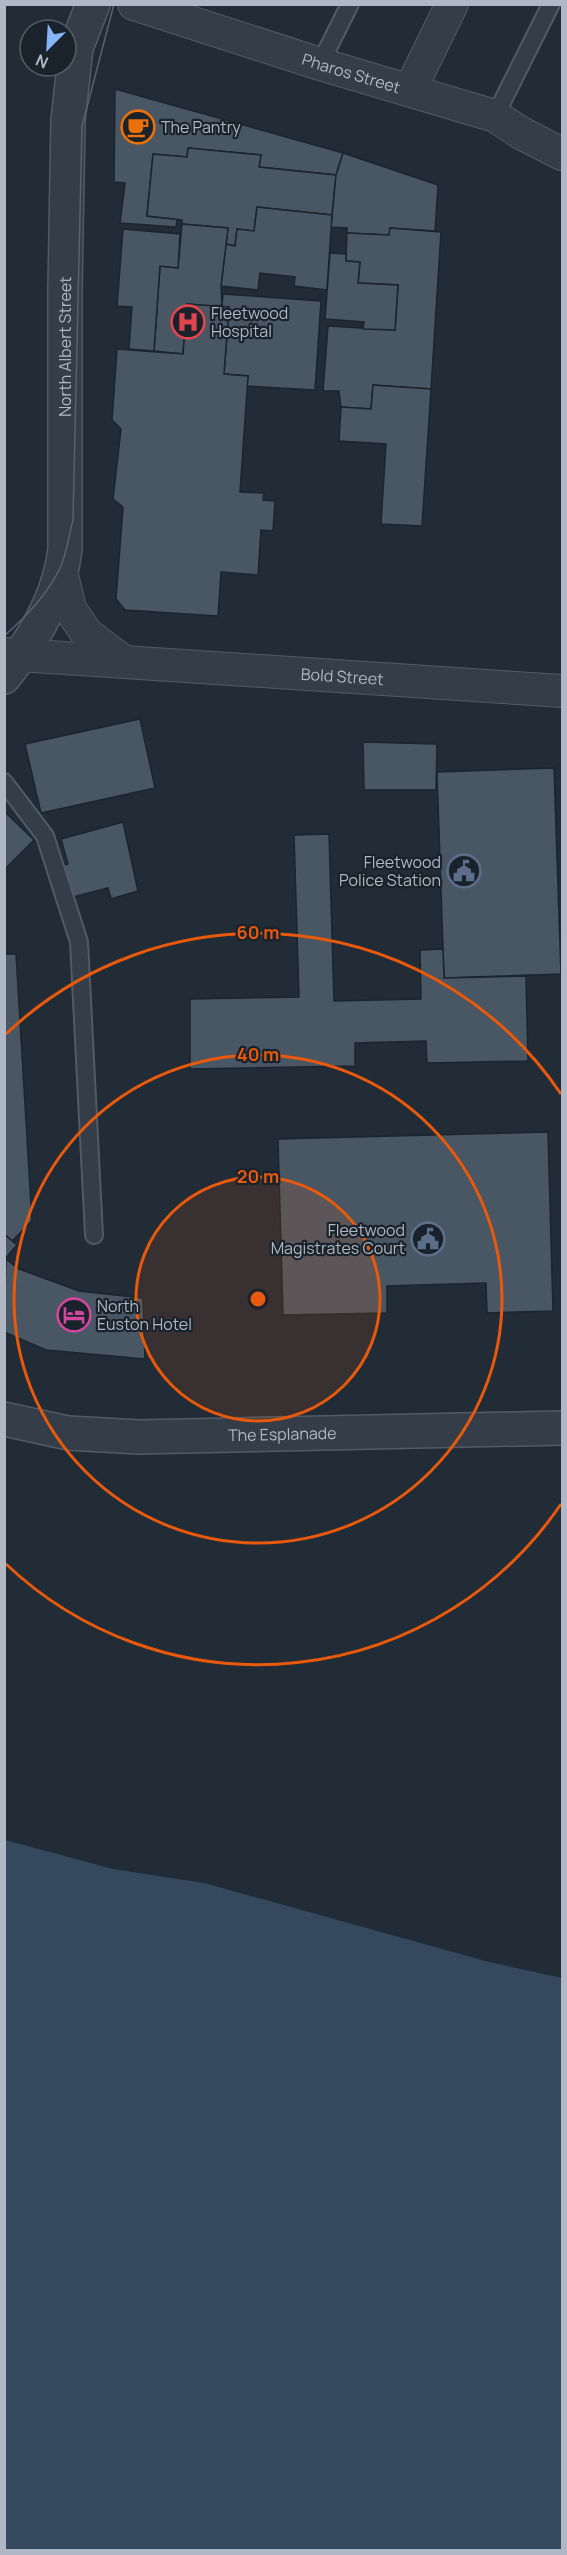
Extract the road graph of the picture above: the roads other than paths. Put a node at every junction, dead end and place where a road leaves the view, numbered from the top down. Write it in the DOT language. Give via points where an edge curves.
graph roads {
  1 [pos="93,4"];
  2 [pos="134,4"];
  3 [pos="350,4"];
  4 [pos="452,4"];
  5 [pos="551,4"];
  6 [pos="320,64"];
  7 [pos="410,90"];
  8 [pos="495,116"];
  9 [pos="562,154"];
  10 [pos="62,575"];
  11 [pos="123,661"];
  12 [pos="10,662"];
  13 [pos="562,690"];
  14 [pos="4,782"];
  15 [pos="94,1235"];
  16 [pos="4,1419"];
  17 [pos="562,1428"];
  1 -- 10 [label="street, North Albert Street" via="76,48 68,120"];
  2 -- 6 [label="street, Pharos Street"];
  3 -- 6 [label="lane"];
  4 -- 7 [label="street"];
  5 -- 8 [label="lane"];
  6 -- 7 [label="street, Pharos Street"];
  7 -- 8 [label="street, Pharos Street"];
  8 -- 9 [label="street, Pharos Street"];
  10 -- 11 [label="street" via="70,609 81,625"];
  10 -- 12 [label="street, North Albert Street"];
  11 -- 12 [label="street, Bold Street"];
  11 -- 13 [label="street, Bold Street"];
  14 -- 15 [label="lane" via="45,836 79,942"];
  16 -- 17 [label="street, The Esplanade" via="68,1433 139,1437"];
}
